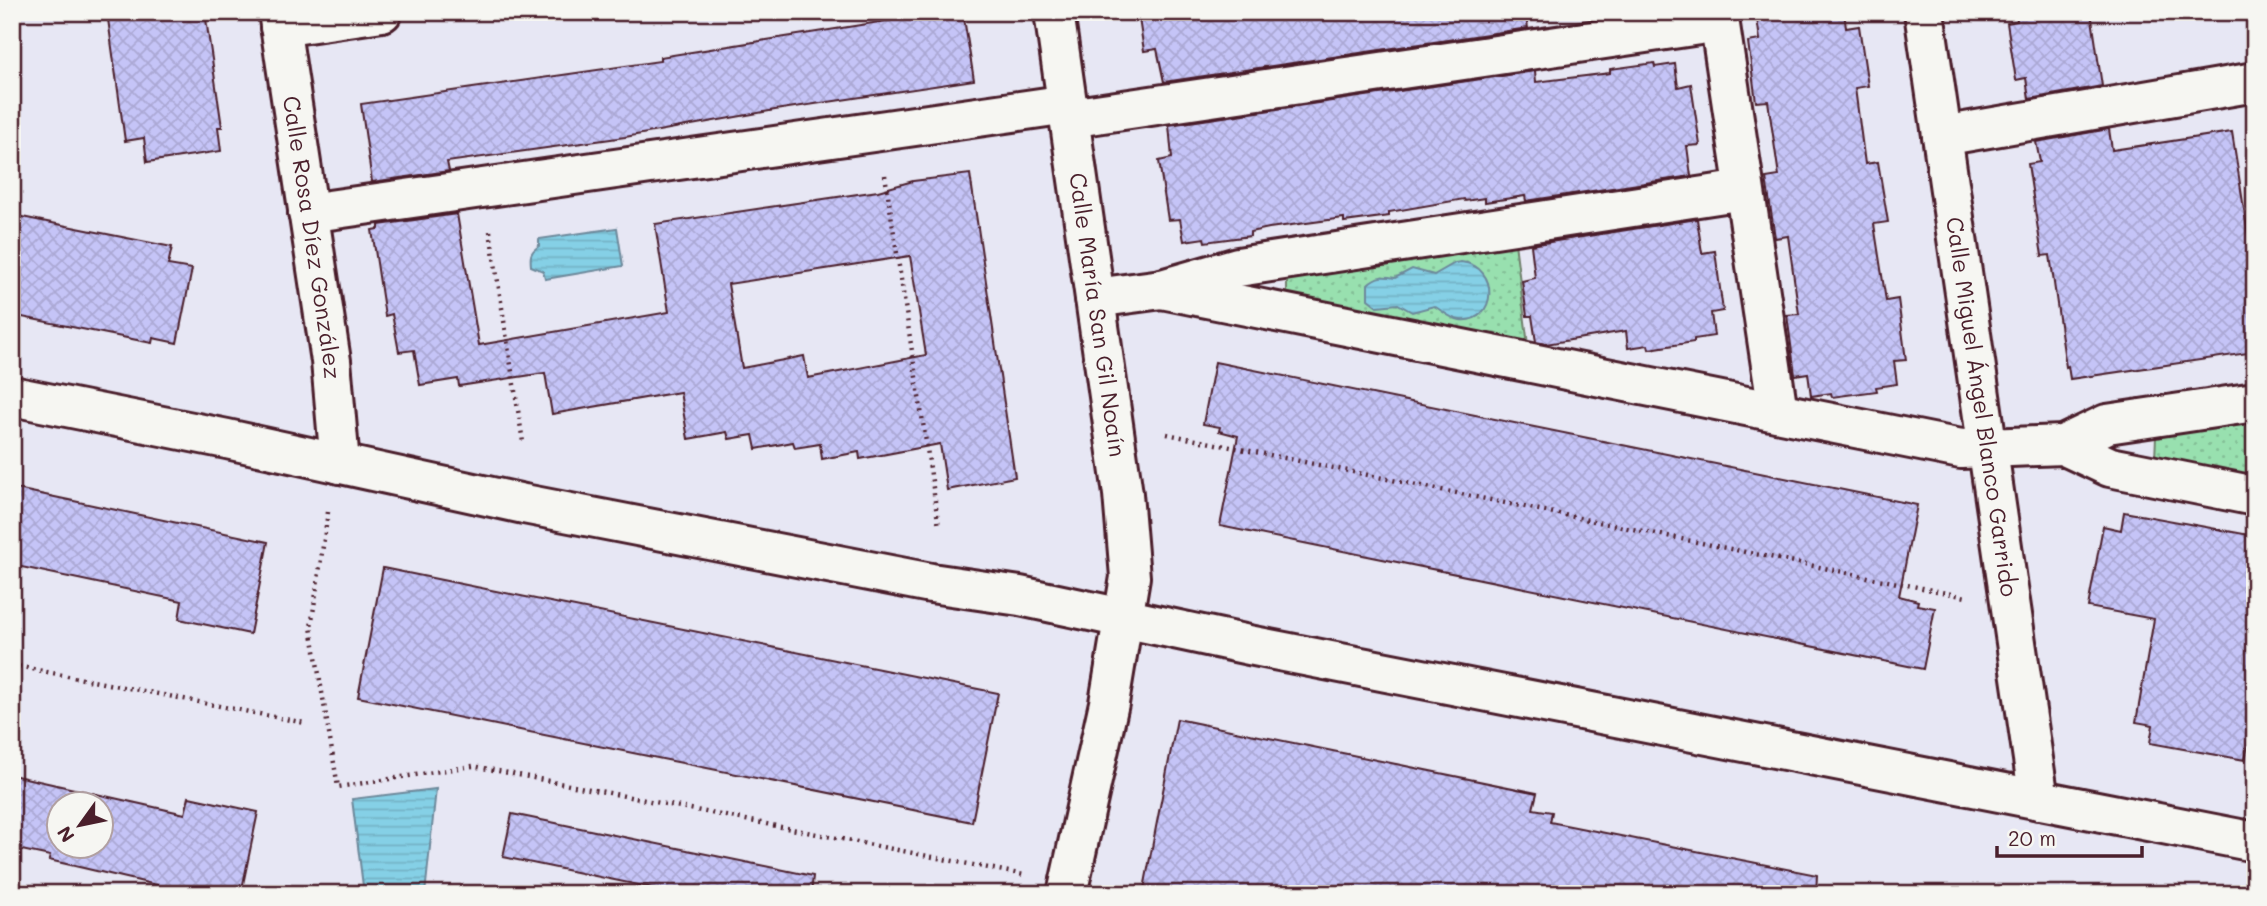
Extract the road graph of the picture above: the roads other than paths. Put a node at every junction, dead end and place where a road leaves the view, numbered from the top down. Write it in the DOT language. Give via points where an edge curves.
graph roads {
  1 [pos="382,12"];
  2 [pos="1054,12"];
  3 [pos="1924,12"];
  4 [pos="1719,17"];
  5 [pos="279,20"];
  6 [pos="2255,82"];
  7 [pos="1068,111"];
  8 [pos="1942,135"];
  9 [pos="1744,190"];
  10 [pos="309,213"];
  11 [pos="1162,289"];
  12 [pos="1095,298"];
  13 [pos="12,396"];
  14 [pos="2255,402"];
  15 [pos="1778,412"];
  16 [pos="2063,445"];
  17 [pos="1988,448"];
  18 [pos="340,464"];
  19 [pos="2255,496"];
  20 [pos="1124,618"];
  21 [pos="2039,800"];
  22 [pos="2255,842"];
  23 [pos="1067,894"];
  1 -- 5 [label="street"];
  2 -- 7 [label="street, Calle María San Gil Noaín"];
  3 -- 8 [label="street, Calle Miguel Ángel Blanco Garrido"];
  4 -- 7 [label="street"];
  4 -- 9 [label="street"];
  5 -- 10 [label="street, Calle Rosa Díez González"];
  6 -- 8 [label="street"];
  7 -- 10 [label="street" via="878,131"];
  7 -- 12 [label="street, Calle María San Gil Noaín"];
  8 -- 17 [label="street, Calle Miguel Ángel Blanco Garrido"];
  9 -- 11 [label="street" via="1238,267"];
  9 -- 15 [label="street"];
  10 -- 18 [label="street, Calle Rosa Díez González" via="331,361"];
  11 -- 12 [label="street"];
  11 -- 15 [label="street"];
  12 -- 20 [label="street, Calle María San Gil Noaín" via="1128,534 1130,577"];
  13 -- 18 [label="street"];
  14 -- 16 [label="street" via="2107,424"];
  15 -- 17 [label="street" via="1961,449"];
  16 -- 17 [label="street"];
  16 -- 19 [label="street" via="2110,467"];
  17 -- 21 [label="street, Calle Miguel Ángel Blanco Garrido"];
  18 -- 20 [label="street"];
  20 -- 21 [label="street"];
  20 -- 23 [label="street, Calle María San Gil Noaín"];
  21 -- 22 [label="street"];
}
